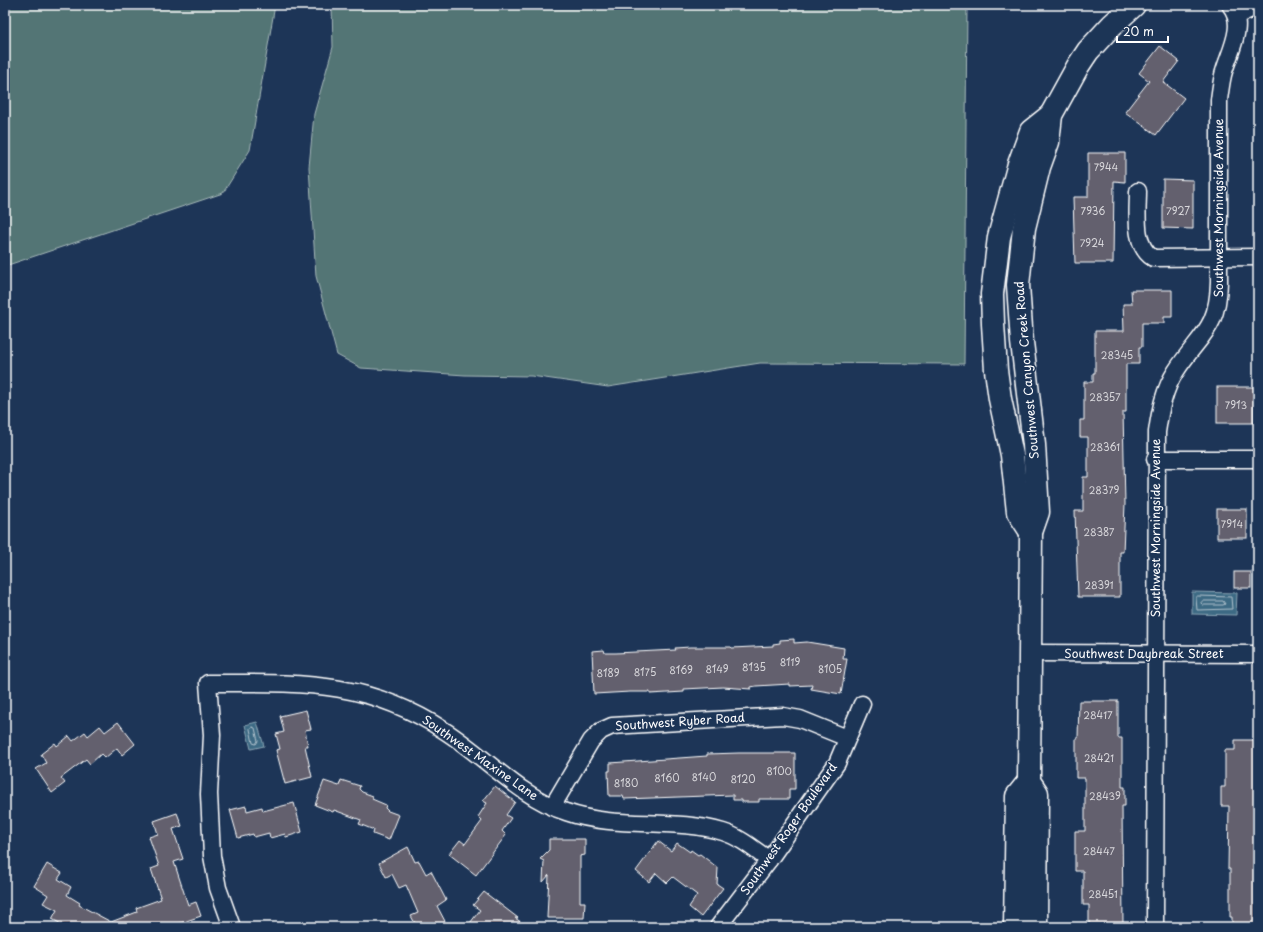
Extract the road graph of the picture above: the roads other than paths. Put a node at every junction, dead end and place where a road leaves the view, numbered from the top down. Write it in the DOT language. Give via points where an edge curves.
graph roads {
  1 [pos="1134,5"];
  2 [pos="1258,6"];
  3 [pos="1233,10"];
  4 [pos="1051,115"];
  5 [pos="1138,192"];
  6 [pos="1258,257"];
  7 [pos="1219,258"];
  8 [pos="1155,459"];
  9 [pos="1258,459"];
  10 [pos="1031,532"];
  11 [pos="1030,653"];
  12 [pos="1156,654"];
  13 [pos="1258,654"];
  14 [pos="862,704"];
  15 [pos="847,738"];
  16 [pos="1029,781"];
  17 [pos="552,807"];
  18 [pos="769,860"];
  19 [pos="232,927"];
  20 [pos="718,927"];
  21 [pos="1014,927"];
  22 [pos="1036,927"];
  23 [pos="1155,927"];
  1 -- 4 [label="main road, Southwest Canyon Creek Road" via="1088,51"];
  2 -- 3 [label="street"];
  3 -- 7 [label="street, Southwest Morningside Avenue" via="1237,26 1223,75 1219,100"];
  4 -- 10 [label="main road, Southwest Canyon Creek Road" via="1048,142 1024,228 1018,285 1038,512"];
  4 -- 10 [label="main road, Southwest Canyon Creek Road" via="1031,131 1019,164 999,237 992,294 996,370 1012,455 1018,512"];
  5 -- 7 [label="street" via="1139,232 1146,254 1153,258"];
  6 -- 7 [label="street"];
  7 -- 8 [label="street, Southwest Morningside Avenue" via="1217,309 1206,332 1175,372 1166,392 1157,432"];
  8 -- 9 [label="street"];
  8 -- 12 [label="street, Southwest Morningside Avenue"];
  10 -- 11 [label="main road, Southwest Canyon Creek Road"];
  11 -- 12 [label="street, Southwest Daybreak Street"];
  11 -- 16 [label="main road, Southwest Canyon Creek Road"];
  12 -- 13 [label="street, Southwest Daybreak Street"];
  12 -- 23 [label="street, Southwest Morningside Avenue"];
  14 -- 15 [label="street, Southwest Roger Boulevard"];
  15 -- 17 [label="street, Southwest Ryber Road" via="800,719 783,716 612,726 601,731 591,741"];
  15 -- 18 [label="street, Southwest Roger Boulevard" via="837,763"];
  16 -- 21 [label="main road" via="1017,796"];
  16 -- 22 [label="main road, Southwest Canyon Creek Road" via="1037,793"];
  17 -- 18 [label="street, Southwest Maxine Lane" via="580,817 609,822 695,826 723,832 737,838"];
  17 -- 19 [label="street, Southwest Maxine Lane" via="522,790 446,731 391,703 336,687 308,684 208,683 212,735 209,794 212,856 218,888"];
  18 -- 20 [label="street, Southwest Roger Boulevard"];
}
